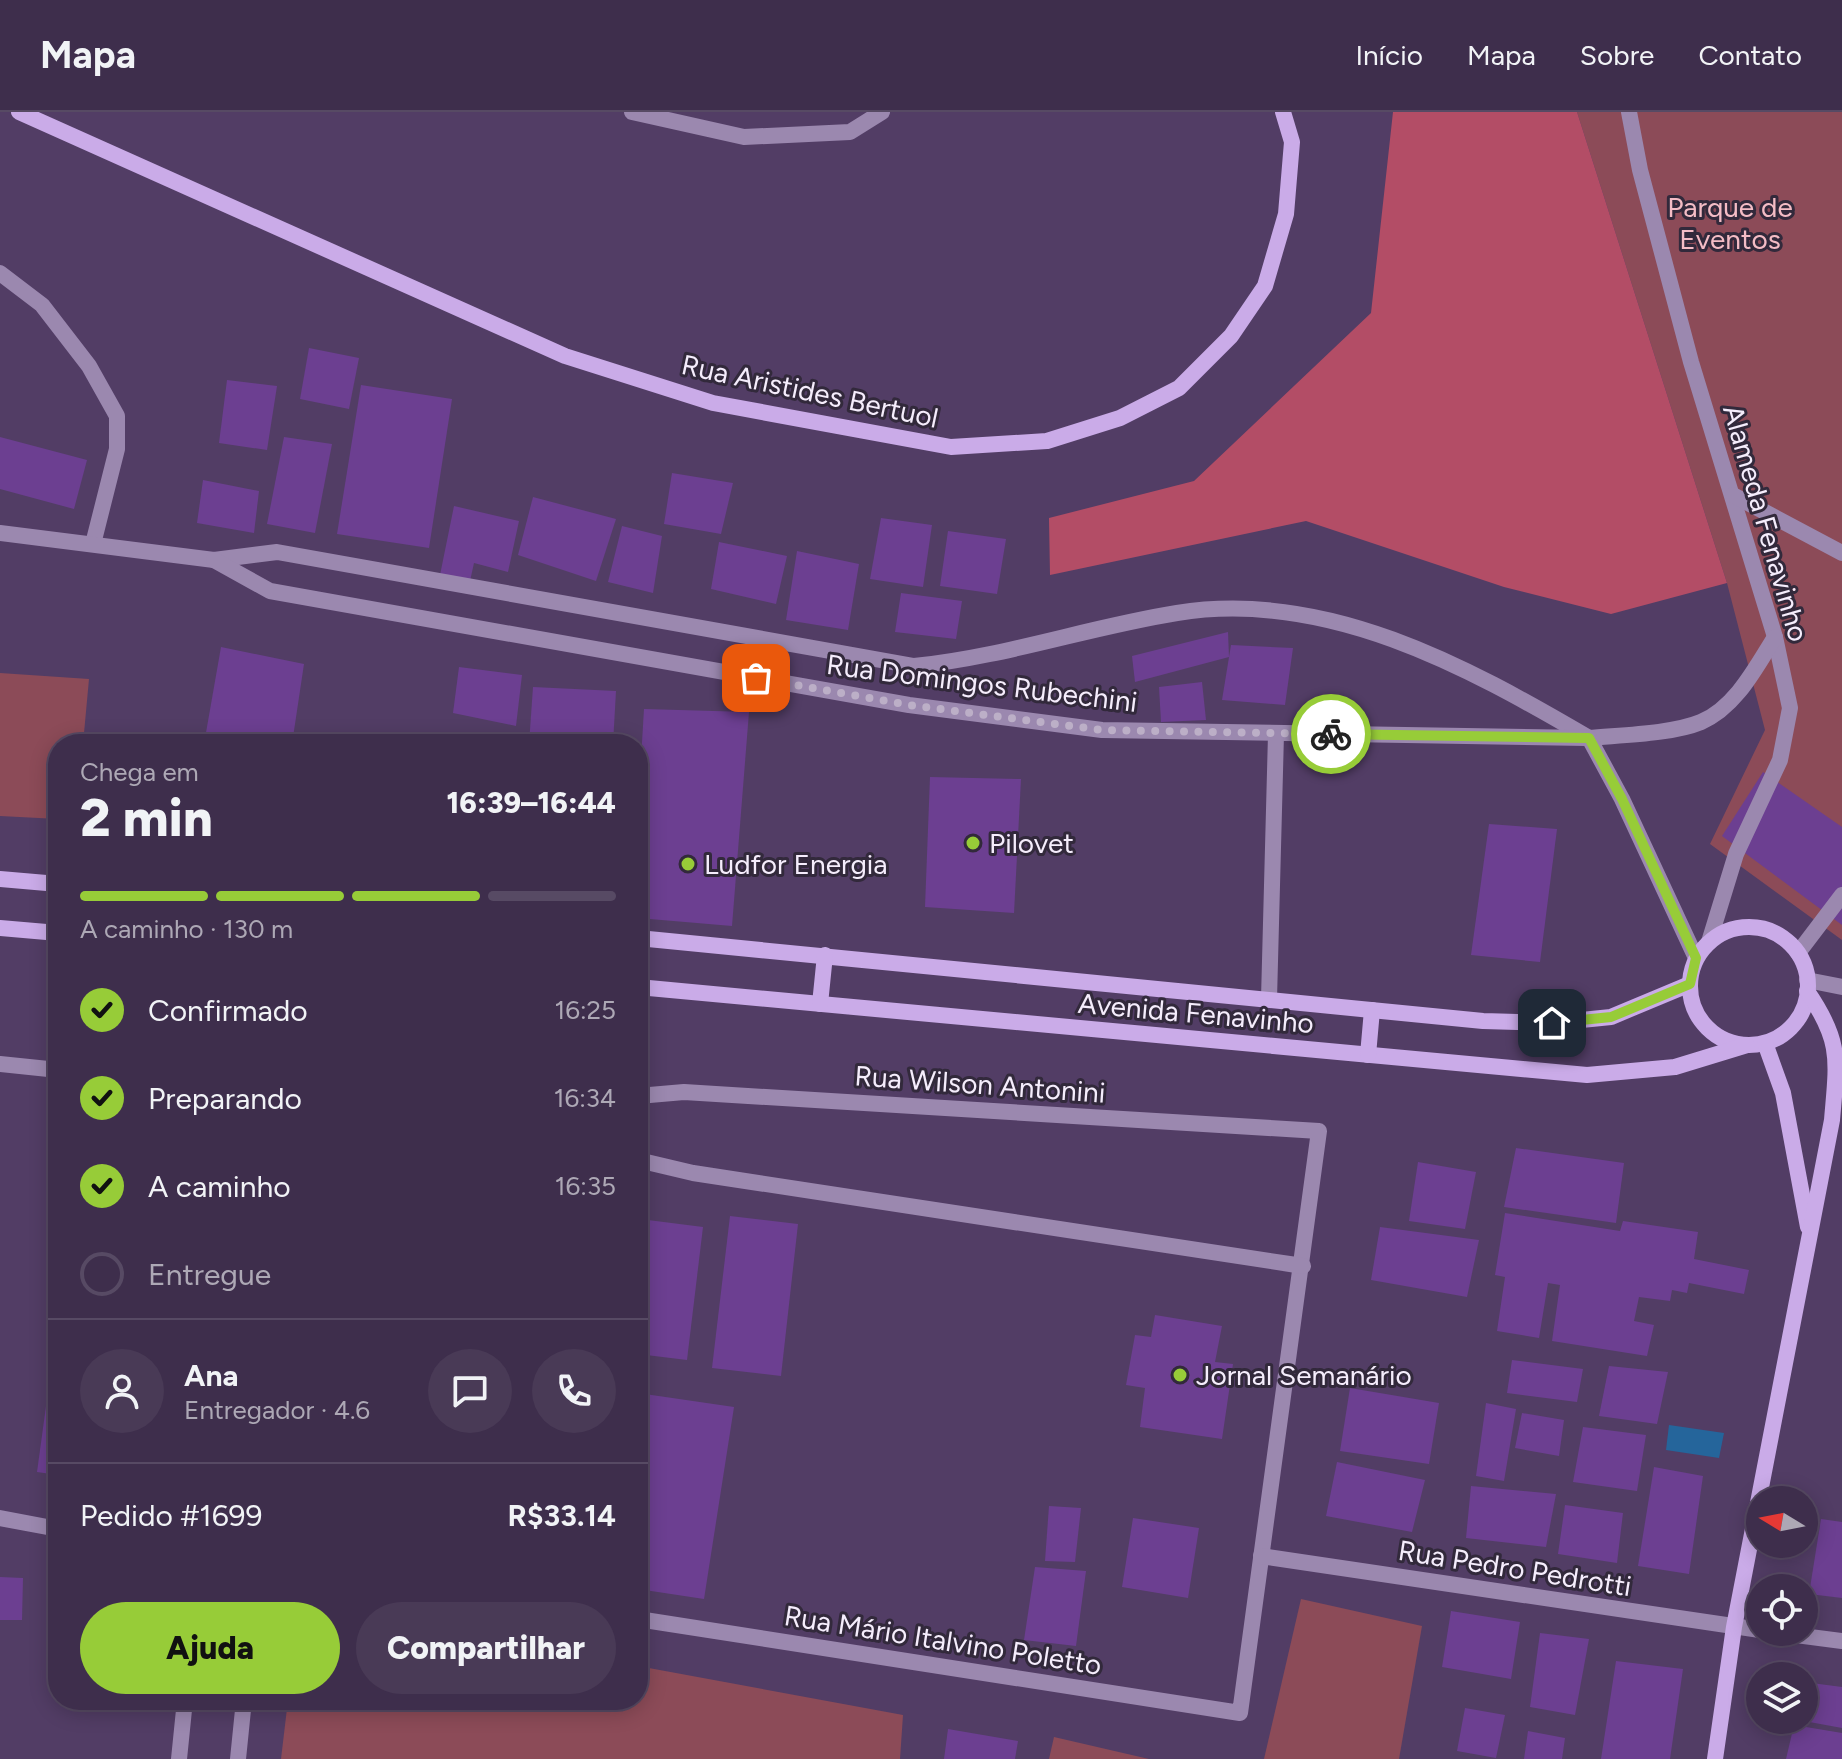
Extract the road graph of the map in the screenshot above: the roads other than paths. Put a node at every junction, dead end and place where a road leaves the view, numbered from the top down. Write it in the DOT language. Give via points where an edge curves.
graph roads {
  1 [pos="19,112"];
  2 [pos="632,112"];
  3 [pos="882,112"];
  4 [pos="1283,112"];
  5 [pos="1629,112"];
  6 [pos="0,273"];
  7 [pos="1733,495"];
  8 [pos="0,533"];
  9 [pos="93,544"];
  10 [pos="1842,553"];
  11 [pos="214,560"];
  12 [pos="1775,637"];
  13 [pos="1276,734"];
  14 [pos="1589,738"];
  15 [pos="0,879"];
  16 [pos="48,883"];
  17 [pos="1842,895"];
  18 [pos="0,928"];
  19 [pos="48,932"];
  20 [pos="648,939"];
  21 [pos="1709,942"];
  22 [pos="1798,953"];
  23 [pos="825,955"];
  24 [pos="1696,958"];
  25 [pos="1690,984"];
  26 [pos="1807,985"];
  27 [pos="1842,987"];
  28 [pos="648,988"];
  29 [pos="1269,999"];
  30 [pos="820,1004"];
  31 [pos="1372,1010"];
  32 [pos="1765,1043"];
  33 [pos="1747,1045"];
  34 [pos="1368,1055"];
  35 [pos="0,1064"];
  36 [pos="48,1069"];
  37 [pos="648,1095"];
  38 [pos="648,1162"];
  39 [pos="1810,1236"];
  40 [pos="1303,1266"];
  41 [pos="0,1518"];
  42 [pos="48,1527"];
  43 [pos="1261,1556"];
  44 [pos="648,1621"];
  45 [pos="1734,1627"];
  46 [pos="1746,1628"];
  47 [pos="1818,1638"];
  48 [pos="1842,1641"];
  49 [pos="184,1710"];
  50 [pos="243,1710"];
  51 [pos="179,1759"];
  52 [pos="238,1759"];
  53 [pos="1715,1759"];
  1 -- 4 [label="street, Rua Aristides Bertuol" via="565,356 713,403 951,447 1047,441 1120,418 1179,388 1231,336 1265,286 1286,214 1292,142"];
  2 -- 3 [label="street" via="744,137 850,132"];
  5 -- 7 [label="street, Alameda Fenavinho" via="1691,362"];
  6 -- 9 [label="street" via="42,305 89,366 117,416 117,449"];
  7 -- 10 [label="street"];
  7 -- 12 [label="street, Alameda Fenavinho"];
  8 -- 9 [label="street, Rua Domingos Rubechini"];
  9 -- 11 [label="street, Rua Domingos Rubechini"];
  11 -- 13 [label="street, Rua Domingos Rubechini" via="270,591 909,705 1102,730"];
  11 -- 14 [label="street, Rua Domingos Rubechini" via="277,552 914,666 962,661 1179,612 1264,611 1332,620 1441,656"];
  12 -- 14 [label="street" via="1726,705 1701,722"];
  12 -- 21 [label="street, Alameda Fenavinho" via="1790,708 1780,760 1736,854"];
  13 -- 14 [label="street, Rua Domingos Rubechini"];
  13 -- 29 [label="street"];
  14 -- 24 [label="street"];
  15 -- 16 [label="street"];
  17 -- 22 [label="street"];
  18 -- 19 [label="street"];
  20 -- 23 [label="street, Avenida Fenavinho"];
  21 -- 22 [label="street" via="1726,931 1766,929"];
  21 -- 24 [label="street"];
  22 -- 26 [label="street"];
  23 -- 29 [label="street, Avenida Fenavinho"];
  23 -- 30 [label="street"];
  24 -- 25 [label="street"];
  25 -- 31 [label="street, Avenida Fenavinho" via="1611,1017 1552,1023"];
  25 -- 33 [label="street" via="1700,1019 1729,1042"];
  26 -- 27 [label="street"];
  26 -- 32 [label="street" via="1794,1023"];
  26 -- 39 [label="street" via="1829,1022 1838,1056"];
  28 -- 30 [label="street, Avenida Fenavinho"];
  29 -- 31 [label="street, Avenida Fenavinho"];
  30 -- 34 [label="street, Avenida Fenavinho"];
  31 -- 34 [label="street"];
  32 -- 33 [label="street"];
  32 -- 39 [label="street" via="1783,1093"];
  33 -- 34 [label="street, Avenida Fenavinho" via="1675,1067 1587,1075"];
  35 -- 36 [label="street"];
  37 -- 40 [label="street, Rua Wilson Antonini" via="684,1092 1319,1131"];
  38 -- 40 [label="street"];
  39 -- 45 [label="street"];
  40 -- 43 [label="street"];
  41 -- 42 [label="street"];
  43 -- 44 [label="street, Rua Mário Italvino Poletto" via="1240,1713"];
  43 -- 45 [label="street, Rua Pedro Pedrotti"];
  45 -- 46 [label="street, Rua Pedro Pedrotti"];
  45 -- 53 [label="street"];
  47 -- 48 [label="street"];
  49 -- 51 [label="street"];
  50 -- 52 [label="street"];
}
